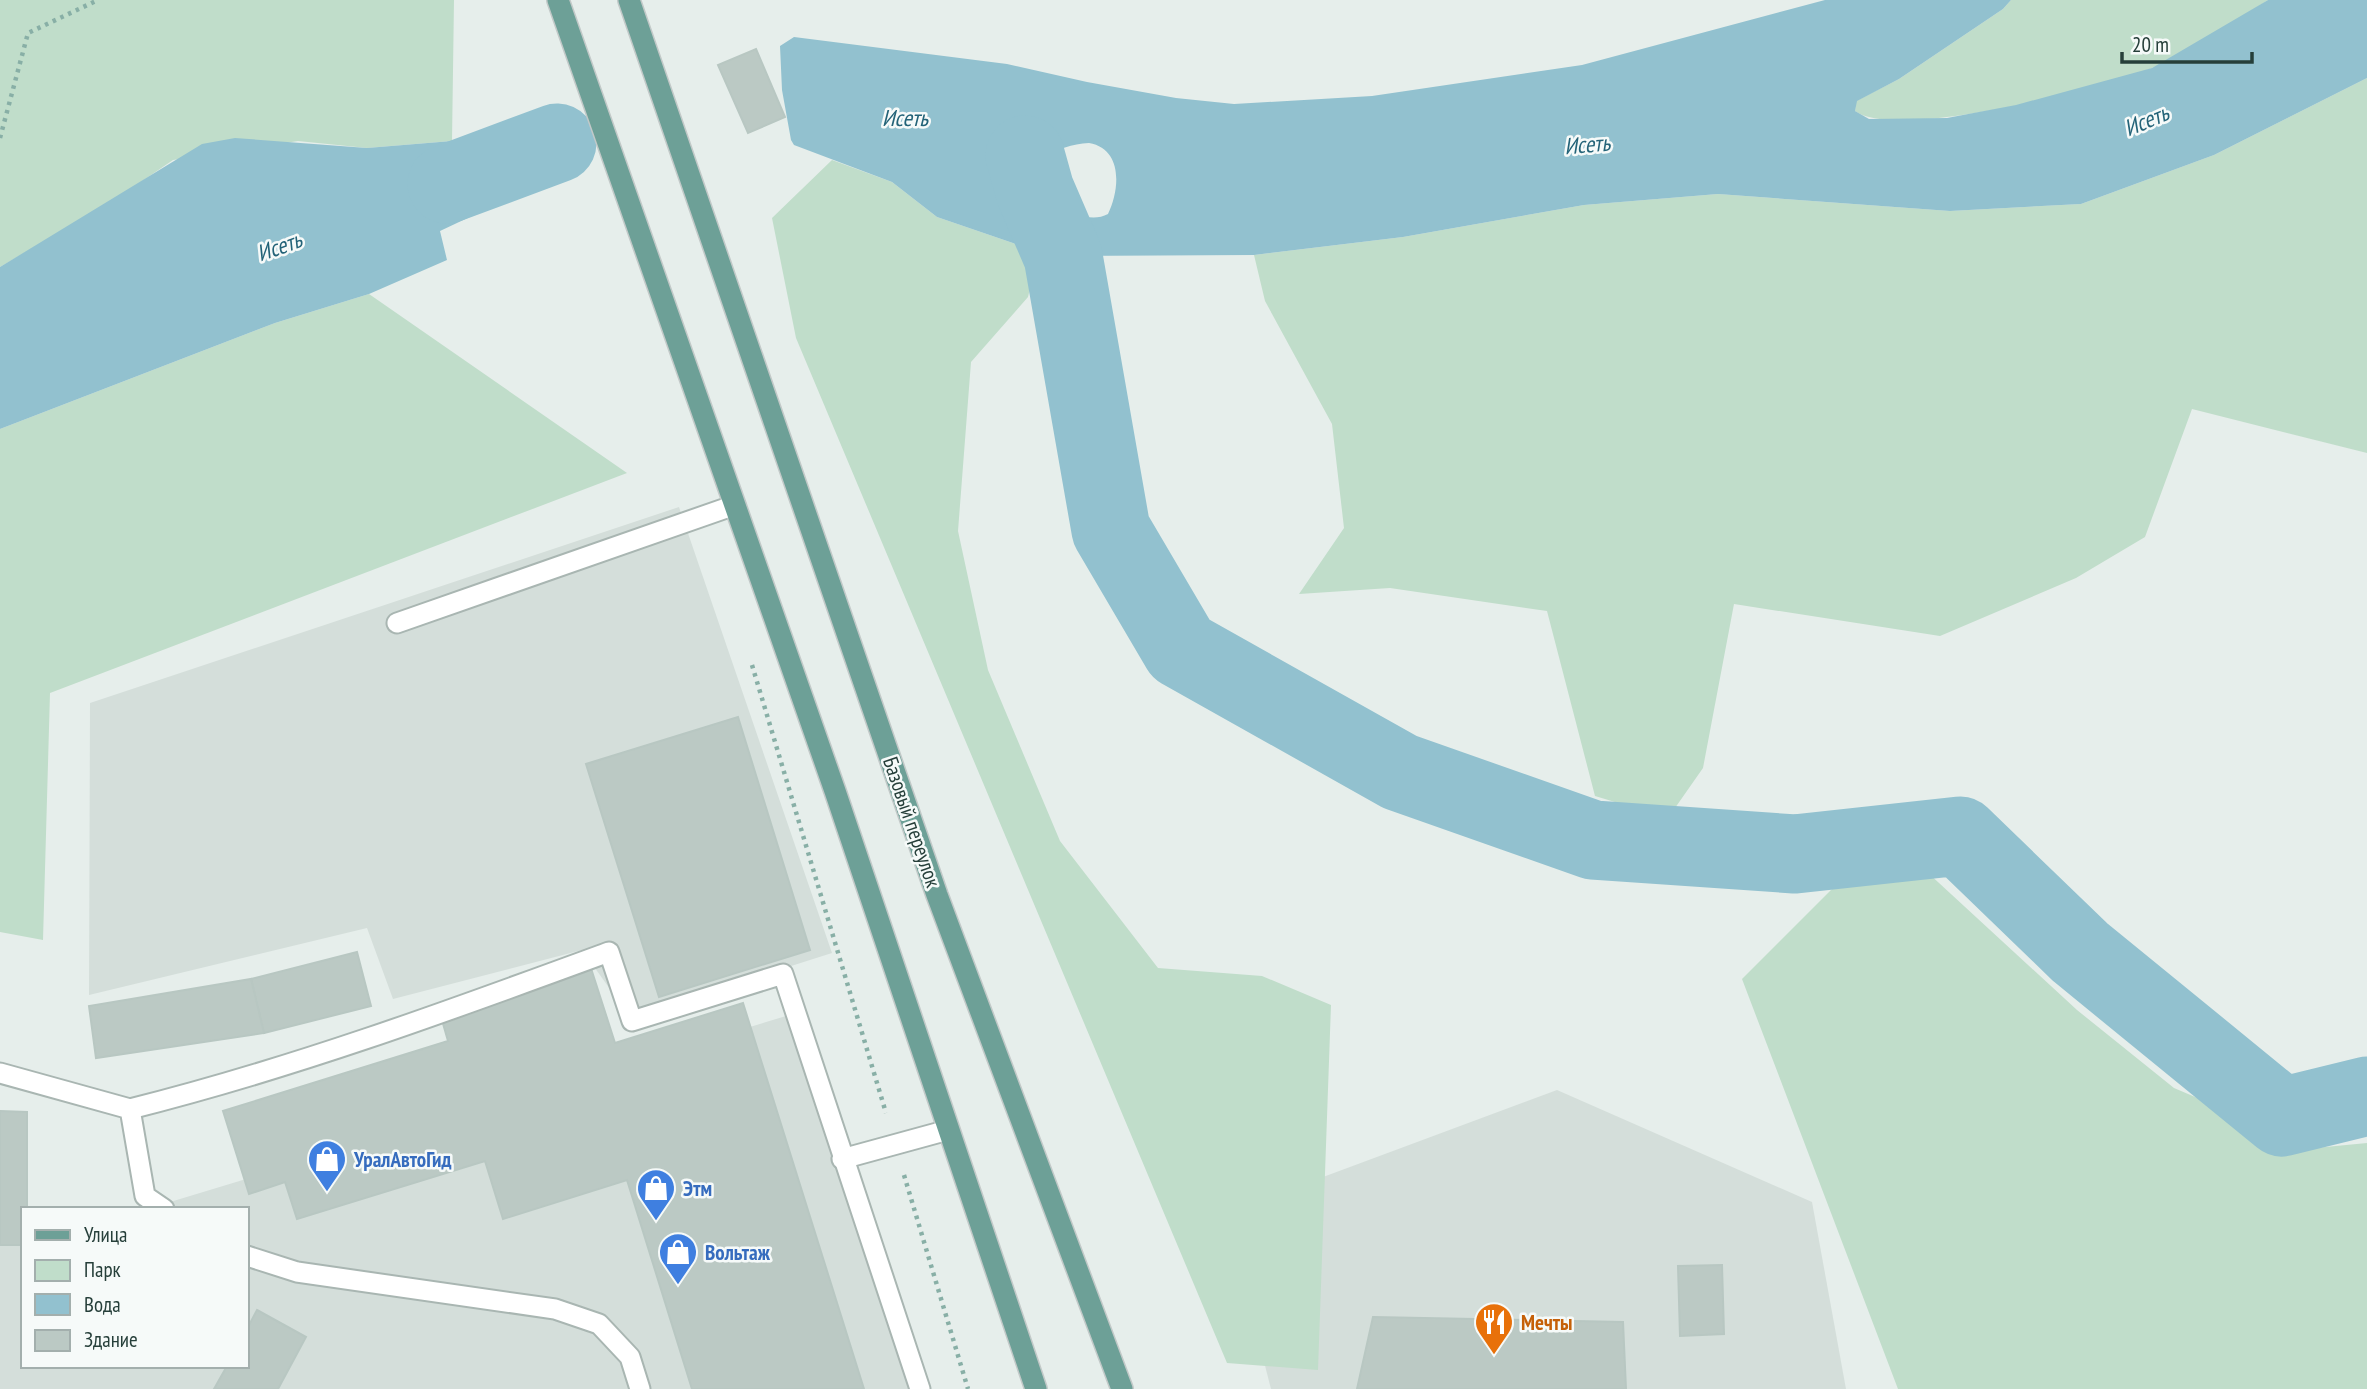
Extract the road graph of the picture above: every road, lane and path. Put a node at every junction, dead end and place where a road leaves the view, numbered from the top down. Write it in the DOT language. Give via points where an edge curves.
graph roads {
  1 [pos="97,0"];
  2 [pos="558,0"];
  3 [pos="629,0"];
  4 [pos="0,138"];
  5 [pos="735,505"];
  6 [pos="397,623"];
  7 [pos="751,662"];
  8 [pos="0,1073"];
  9 [pos="130,1109"];
  10 [pos="948,1130"];
  11 [pos="895,1144"];
  12 [pos="842,1159"];
  13 [pos="161,1207"];
  14 [pos="248,1256"];
  15 [pos="640,1389"];
  16 [pos="920,1389"];
  17 [pos="968,1389"];
  18 [pos="1035,1389"];
  19 [pos="1122,1389"];
  1 -- 4 [label="path" via="28,33"];
  2 -- 5 [label="main road"];
  3 -- 19 [label="main road, Базовый переулок" via="937,895"];
  5 -- 6 [label="lane"];
  5 -- 10 [label="main road"];
  7 -- 11 [label="path"];
  8 -- 9 [label="lane"];
  9 -- 12 [label="lane" via="219,1087 402,1028 609,951 632,1021 783,974"];
  9 -- 13 [label="lane" via="145,1196"];
  10 -- 11 [label="lane"];
  10 -- 18 [label="main road"];
  11 -- 12 [label="lane"];
  11 -- 17 [label="path"];
  12 -- 16 [label="lane"];
  14 -- 15 [label="lane" via="297,1272 555,1309 599,1324 631,1357"];
}
